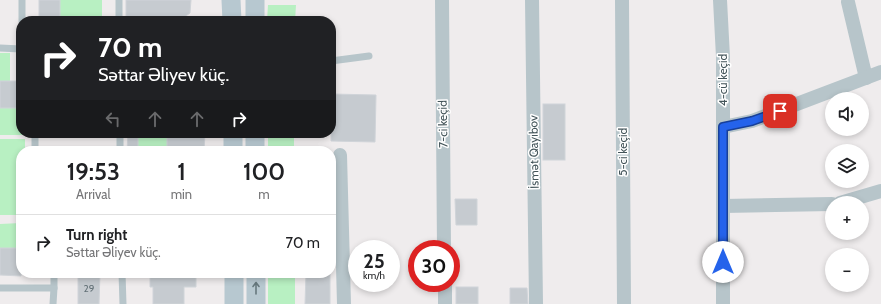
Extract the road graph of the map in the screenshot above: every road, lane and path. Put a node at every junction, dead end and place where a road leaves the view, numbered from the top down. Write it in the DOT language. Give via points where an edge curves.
graph roads {
  1 [pos="22,0"];
  2 [pos="118,0"];
  3 [pos="232,0"];
  4 [pos="255,0"];
  5 [pos="442,0"];
  6 [pos="532,0"];
  7 [pos="622,0"];
  8 [pos="720,0"];
  9 [pos="848,2"];
  10 [pos="22,16"];
  11 [pos="119,16"];
  12 [pos="232,16"];
  13 [pos="255,16"];
  14 [pos="0,48"];
  15 [pos="16,49"];
  16 [pos="369,56"];
  17 [pos="336,60"];
  18 [pos="881,72"];
  19 [pos="866,78"];
  20 [pos="723,127"];
  21 [pos="340,155"];
  22 [pos="881,190"];
  23 [pos="862,196"];
  24 [pos="825,204"];
  25 [pos="723,206"];
  26 [pos="444,240"];
  27 [pos="54,278"];
  28 [pos="122,278"];
  29 [pos="234,278"];
  30 [pos="256,278"];
  31 [pos="0,288"];
  32 [pos="54,288"];
  33 [pos="445,292"];
  34 [pos="54,304"];
  35 [pos="123,304"];
  36 [pos="234,304"];
  37 [pos="256,304"];
  38 [pos="344,304"];
  39 [pos="445,304"];
  40 [pos="536,304"];
  41 [pos="624,304"];
  42 [pos="723,304"];
  1 -- 10 [label="lane"];
  2 -- 11 [label="lane"];
  3 -- 12 [label="street"];
  4 -- 13 [label="street"];
  5 -- 26 [label="street, 7-ci keçid"];
  6 -- 40 [label="street, İsmət Qayıbov"];
  7 -- 41 [label="street, 5-ci keçid"];
  8 -- 20 [label="street, 4-cü keçid"];
  9 -- 19 [label="street"];
  14 -- 15 [label="lane"];
  16 -- 17 [label="lane"];
  18 -- 19 [label="street"];
  19 -- 20 [label="street" via="752,121"];
  20 -- 25 [label="street, 4-cü keçid"];
  21 -- 38 [label="street"];
  22 -- 23 [label="street"];
  24 -- 25 [label="street"];
  25 -- 42 [label="street, 4-cü keçid"];
  27 -- 32 [label="lane"];
  28 -- 35 [label="lane"];
  29 -- 36 [label="street"];
  37 -- 30 [label="street, one-way"];
  31 -- 32 [label="lane"];
  32 -- 34 [label="lane"];
  33 -- 39 [label="street"];
}
